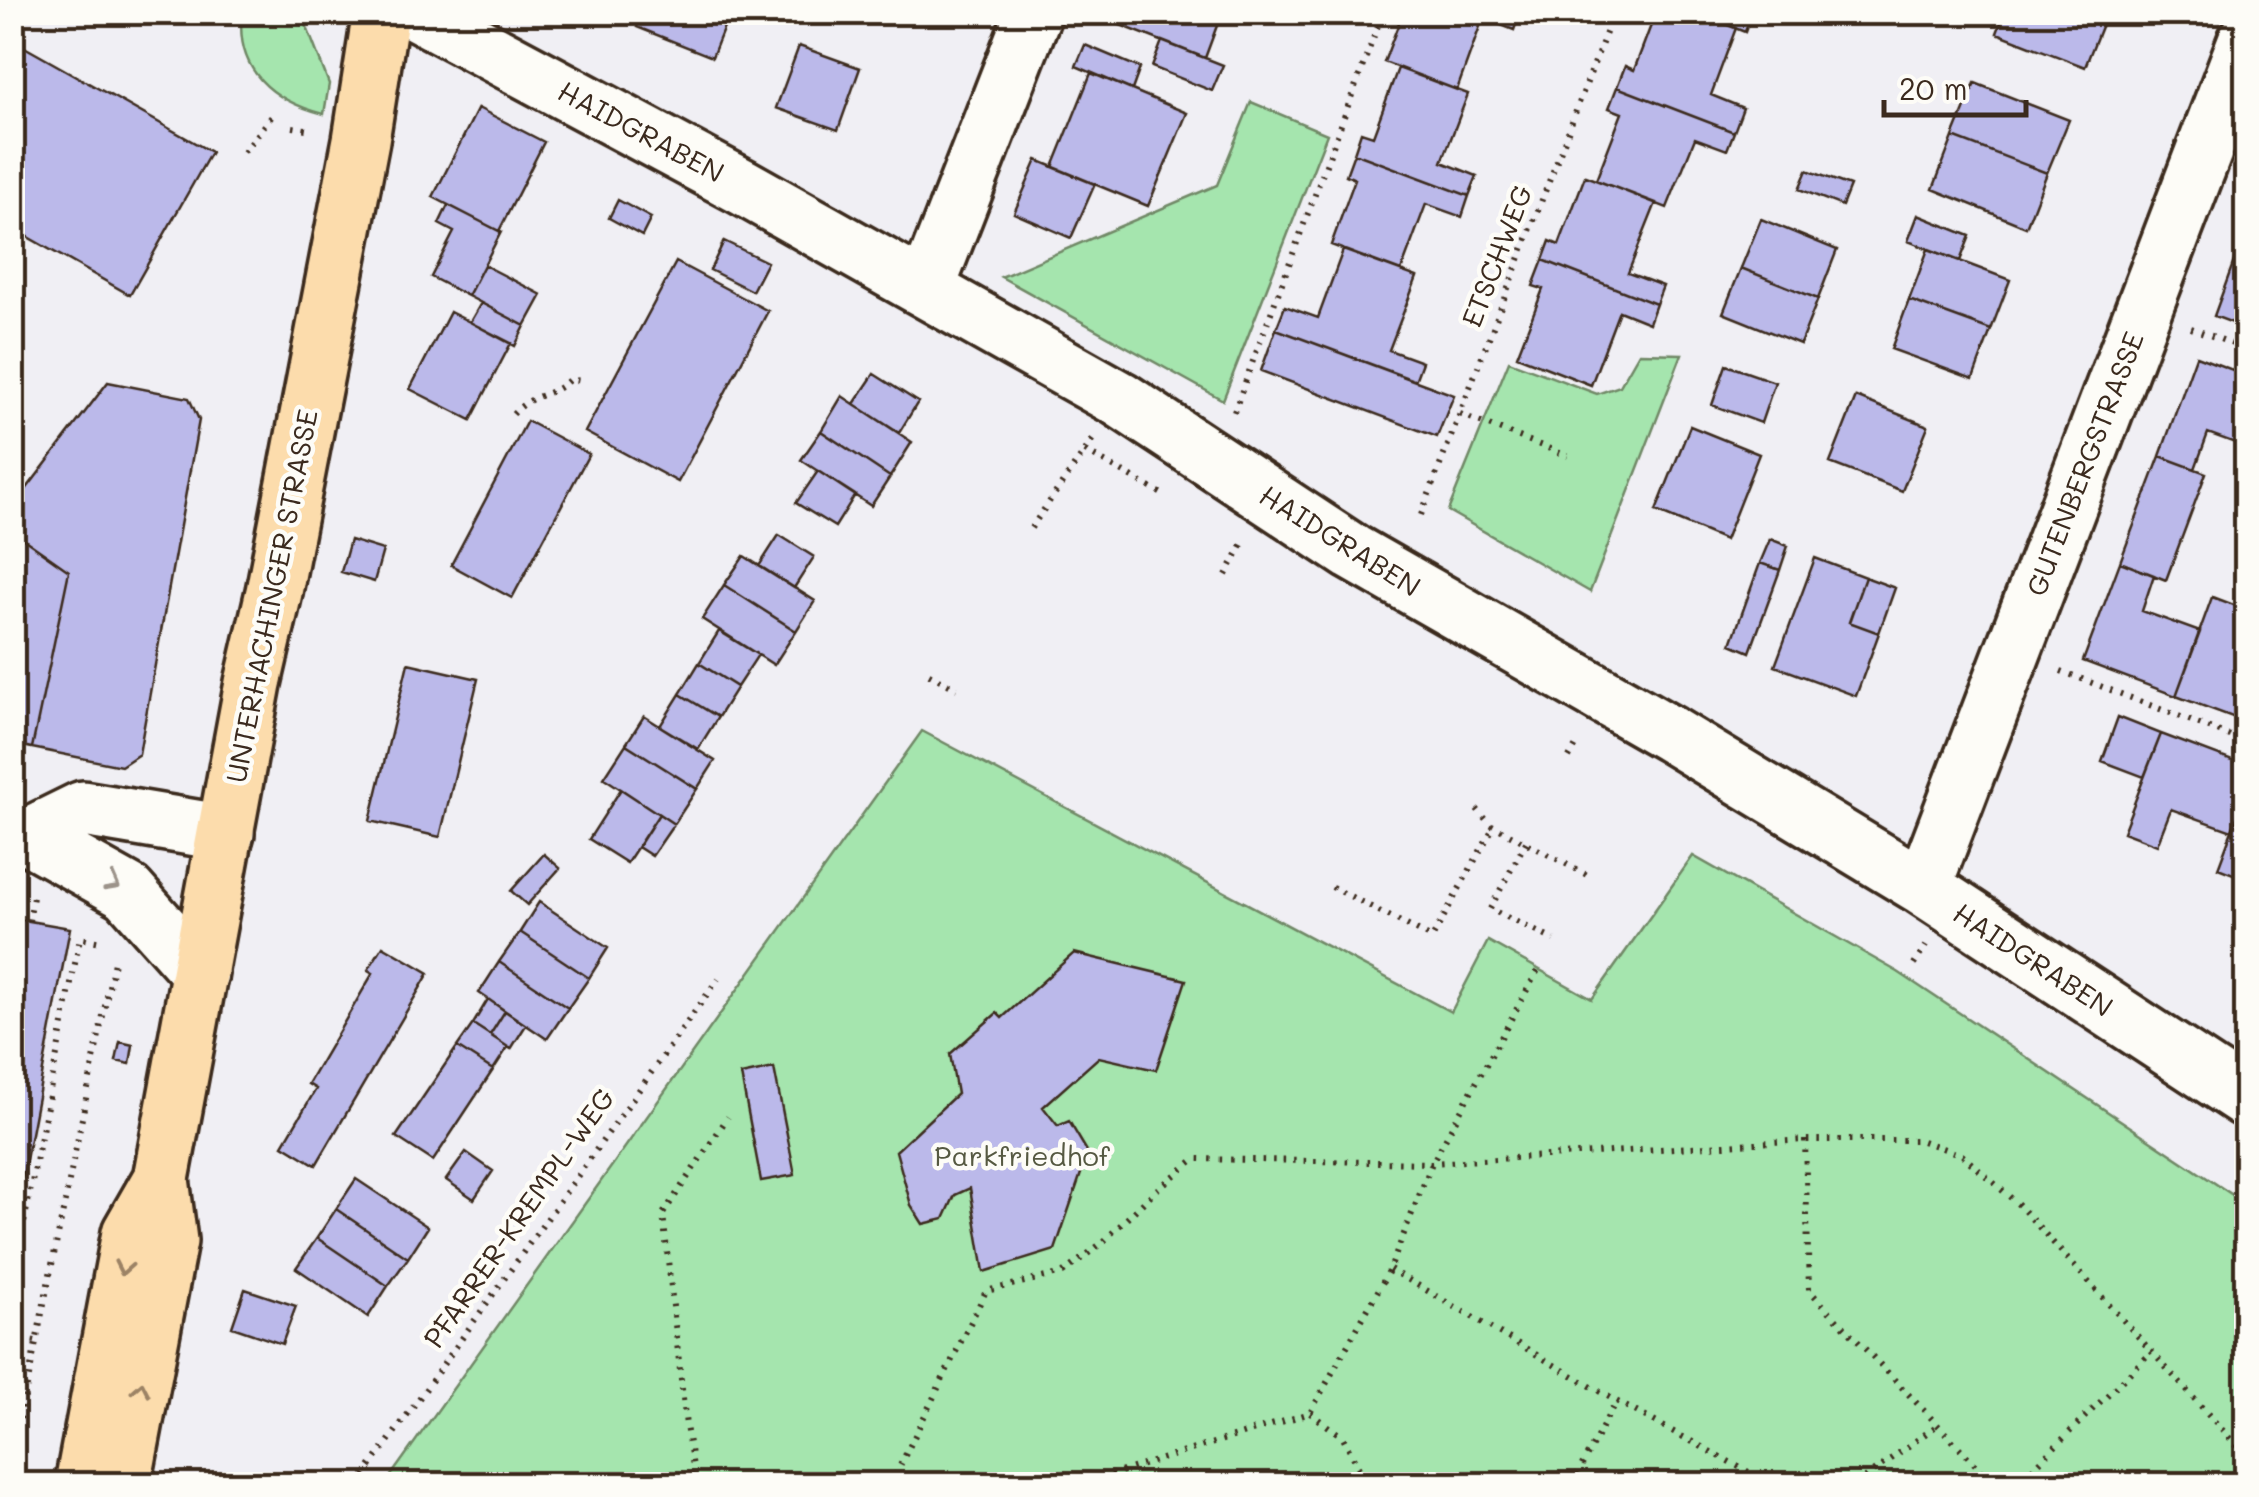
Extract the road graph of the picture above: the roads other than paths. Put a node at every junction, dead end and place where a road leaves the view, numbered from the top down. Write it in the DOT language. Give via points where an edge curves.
graph roads {
  1 [pos="381,12"];
  2 [pos="416,12"];
  3 [pos="1034,12"];
  4 [pos="2246,42"];
  5 [pos="926,289"];
  6 [pos="226,833"];
  7 [pos="20,835"];
  8 [pos="1923,888"];
  9 [pos="200,973"];
  10 [pos="2246,1100"];
  11 [pos="162,1179"];
  12 [pos="82,1484"];
  13 [pos="122,1484"];
  1 -- 6 [label="main road, UNTERHACHINGER STRASSE"];
  2 -- 5 [label="street, HAIDGRABEN"];
  3 -- 5 [label="street"];
  4 -- 8 [label="street, GUTENBERGSTRASSE"];
  5 -- 8 [label="street, HAIDGRABEN" via="1120,399 1352,552"];
  6 -- 7 [label="street" via="83,809"];
  6 -- 9 [label="main road, UNTERHACHINGER STRASSE"];
  7 -- 9 [label="street, one-way" via="128,892"];
  8 -- 10 [label="street, HAIDGRABEN"];
  9 -- 11 [label="main road, UNTERHACHINGER STRASSE"];
  11 -- 12 [label="main road, UNTERHACHINGER STRASSE, one-way" via="130,1233"];
  13 -- 11 [label="main road, UNTERHACHINGER STRASSE, one-way" via="169,1241"];
}
